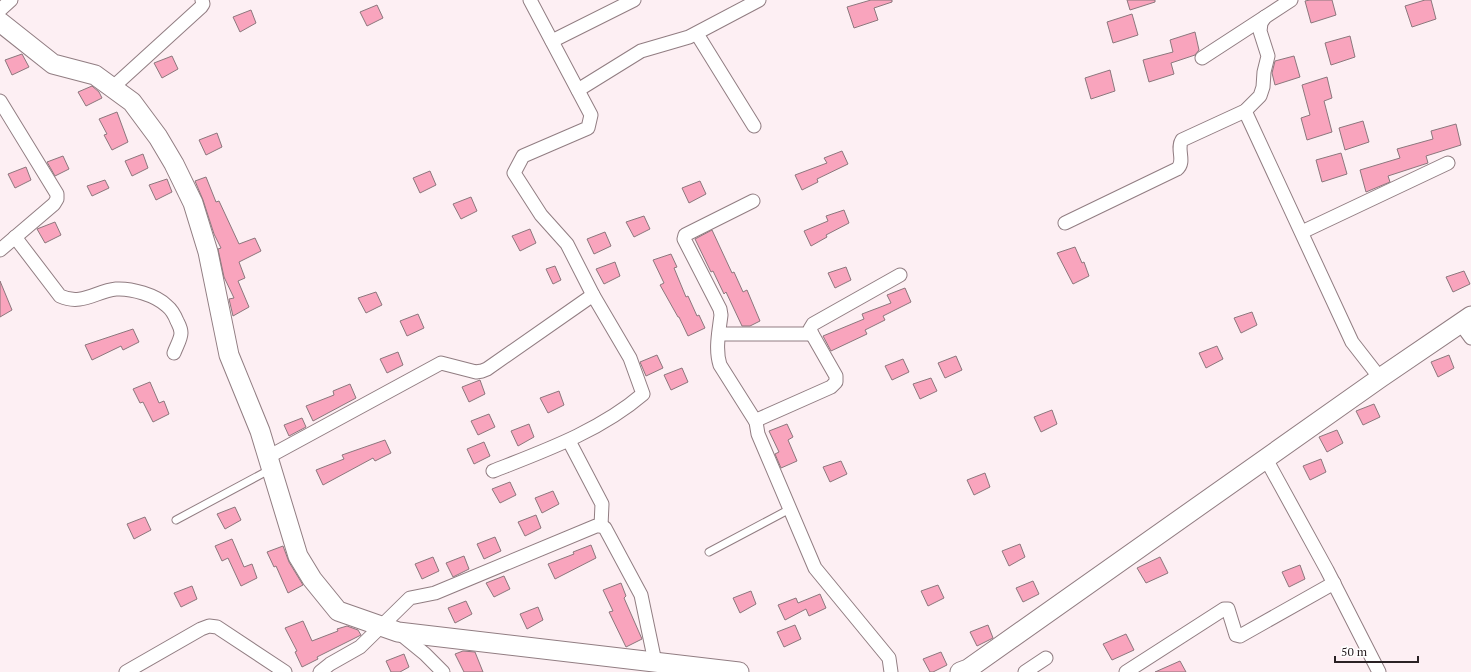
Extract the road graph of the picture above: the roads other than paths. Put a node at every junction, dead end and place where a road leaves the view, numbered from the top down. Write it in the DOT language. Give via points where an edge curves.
graph roads {
  1 [pos="11,0"];
  2 [pos="202,0"];
  3 [pos="530,0"];
  4 [pos="634,0"];
  5 [pos="759,0"];
  6 [pos="1291,0"];
  7 [pos="0,10"];
  8 [pos="1265,17"];
  9 [pos="0,22"];
  10 [pos="697,34"];
  11 [pos="552,42"];
  12 [pos="1202,58"];
  13 [pos="112,88"];
  14 [pos="578,90"];
  15 [pos="0,101"];
  16 [pos="1245,111"];
  17 [pos="754,126"];
  18 [pos="1448,163"];
  19 [pos="753,200"];
  20 [pos="1065,223"];
  21 [pos="1302,232"];
  22 [pos="15,237"];
  23 [pos="0,250"];
  24 [pos="900,275"];
  25 [pos="593,295"];
  26 [pos="1466,320"];
  27 [pos="719,334"];
  28 [pos="812,334"];
  29 [pos="1471,338"];
  30 [pos="174,353"];
  31 [pos="1380,378"];
  32 [pos="756,422"];
  33 [pos="569,441"];
  34 [pos="1266,459"];
  35 [pos="270,463"];
  36 [pos="493,471"];
  37 [pos="790,509"];
  38 [pos="176,520"];
  39 [pos="601,526"];
  40 [pos="709,552"];
  41 [pos="1334,583"];
  42 [pos="389,629"];
  43 [pos="1046,658"];
  44 [pos="655,662"];
  45 [pos="708,670"];
  46 [pos="126,672"];
  47 [pos="286,672"];
  48 [pos="320,672"];
  49 [pos="443,672"];
  50 [pos="739,672"];
  51 [pos="891,672"];
  52 [pos="960,672"];
  53 [pos="1025,672"];
  54 [pos="1126,672"];
  55 [pos="1379,672"];
  1 -- 7 [label="street"];
  2 -- 13 [label="street" via="201,7"];
  3 -- 11 [label="street"];
  4 -- 11 [label="street"];
  5 -- 10 [label="street"];
  6 -- 8 [label="street"];
  8 -- 12 [label="street"];
  8 -- 16 [label="street" via="1260,23 1268,56 1264,87 1260,96"];
  9 -- 13 [label="street" via="53,64 95,75"];
  10 -- 14 [label="street" via="641,51"];
  10 -- 17 [label="street"];
  11 -- 14 [label="street"];
  13 -- 35 [label="street" via="132,102 158,137 193,203 208,252 229,355 260,431"];
  14 -- 25 [label="street" via="591,115 588,128 523,156 514,173 541,215 567,244"];
  15 -- 22 [label="street" via="57,199"];
  16 -- 20 [label="street" via="1182,140 1181,164 1177,169"];
  16 -- 21 [label="street"];
  18 -- 21 [label="street"];
  19 -- 27 [label="street" via="685,235 684,239 720,309"];
  21 -- 31 [label="street" via="1352,342"];
  22 -- 23 [label="street"];
  22 -- 30 [label="street" via="64,298 86,299 114,289 127,289 168,306 181,330"];
  24 -- 28 [label="street" via="813,324 810,329"];
  25 -- 33 [label="street" via="630,358 643,394 629,406"];
  25 -- 35 [label="street" via="488,369 476,372 441,363"];
  26 -- 29 [label="street"];
  26 -- 31 [label="street"];
  27 -- 28 [label="street"];
  27 -- 32 [label="street" via="717,357 720,365"];
  28 -- 32 [label="street" via="836,376 836,382 831,387"];
  31 -- 34 [label="street"];
  32 -- 37 [label="street" via="758,434"];
  33 -- 36 [label="street"];
  33 -- 39 [label="street" via="602,504"];
  34 -- 41 [label="street"];
  34 -- 52 [label="street" via="968,669"];
  35 -- 38 [label="lane"];
  35 -- 42 [label="street" via="298,556 312,579 338,611"];
  37 -- 40 [label="lane"];
  37 -- 51 [label="street" via="815,568 889,658"];
  39 -- 42 [label="street" via="435,593 410,598"];
  39 -- 44 [label="street" via="605,528 638,589"];
  41 -- 54 [label="street" via="1240,636 1236,635 1228,610 1224,609"];
  41 -- 55 [label="street"];
  42 -- 44 [label="street"];
  42 -- 48 [label="street"];
  42 -- 49 [label="street" via="425,654"];
  43 -- 53 [label="street"];
  44 -- 45 [label="street"];
  45 -- 50 [label="street"];
  46 -- 47 [label="street" via="209,626 217,627"];
}
